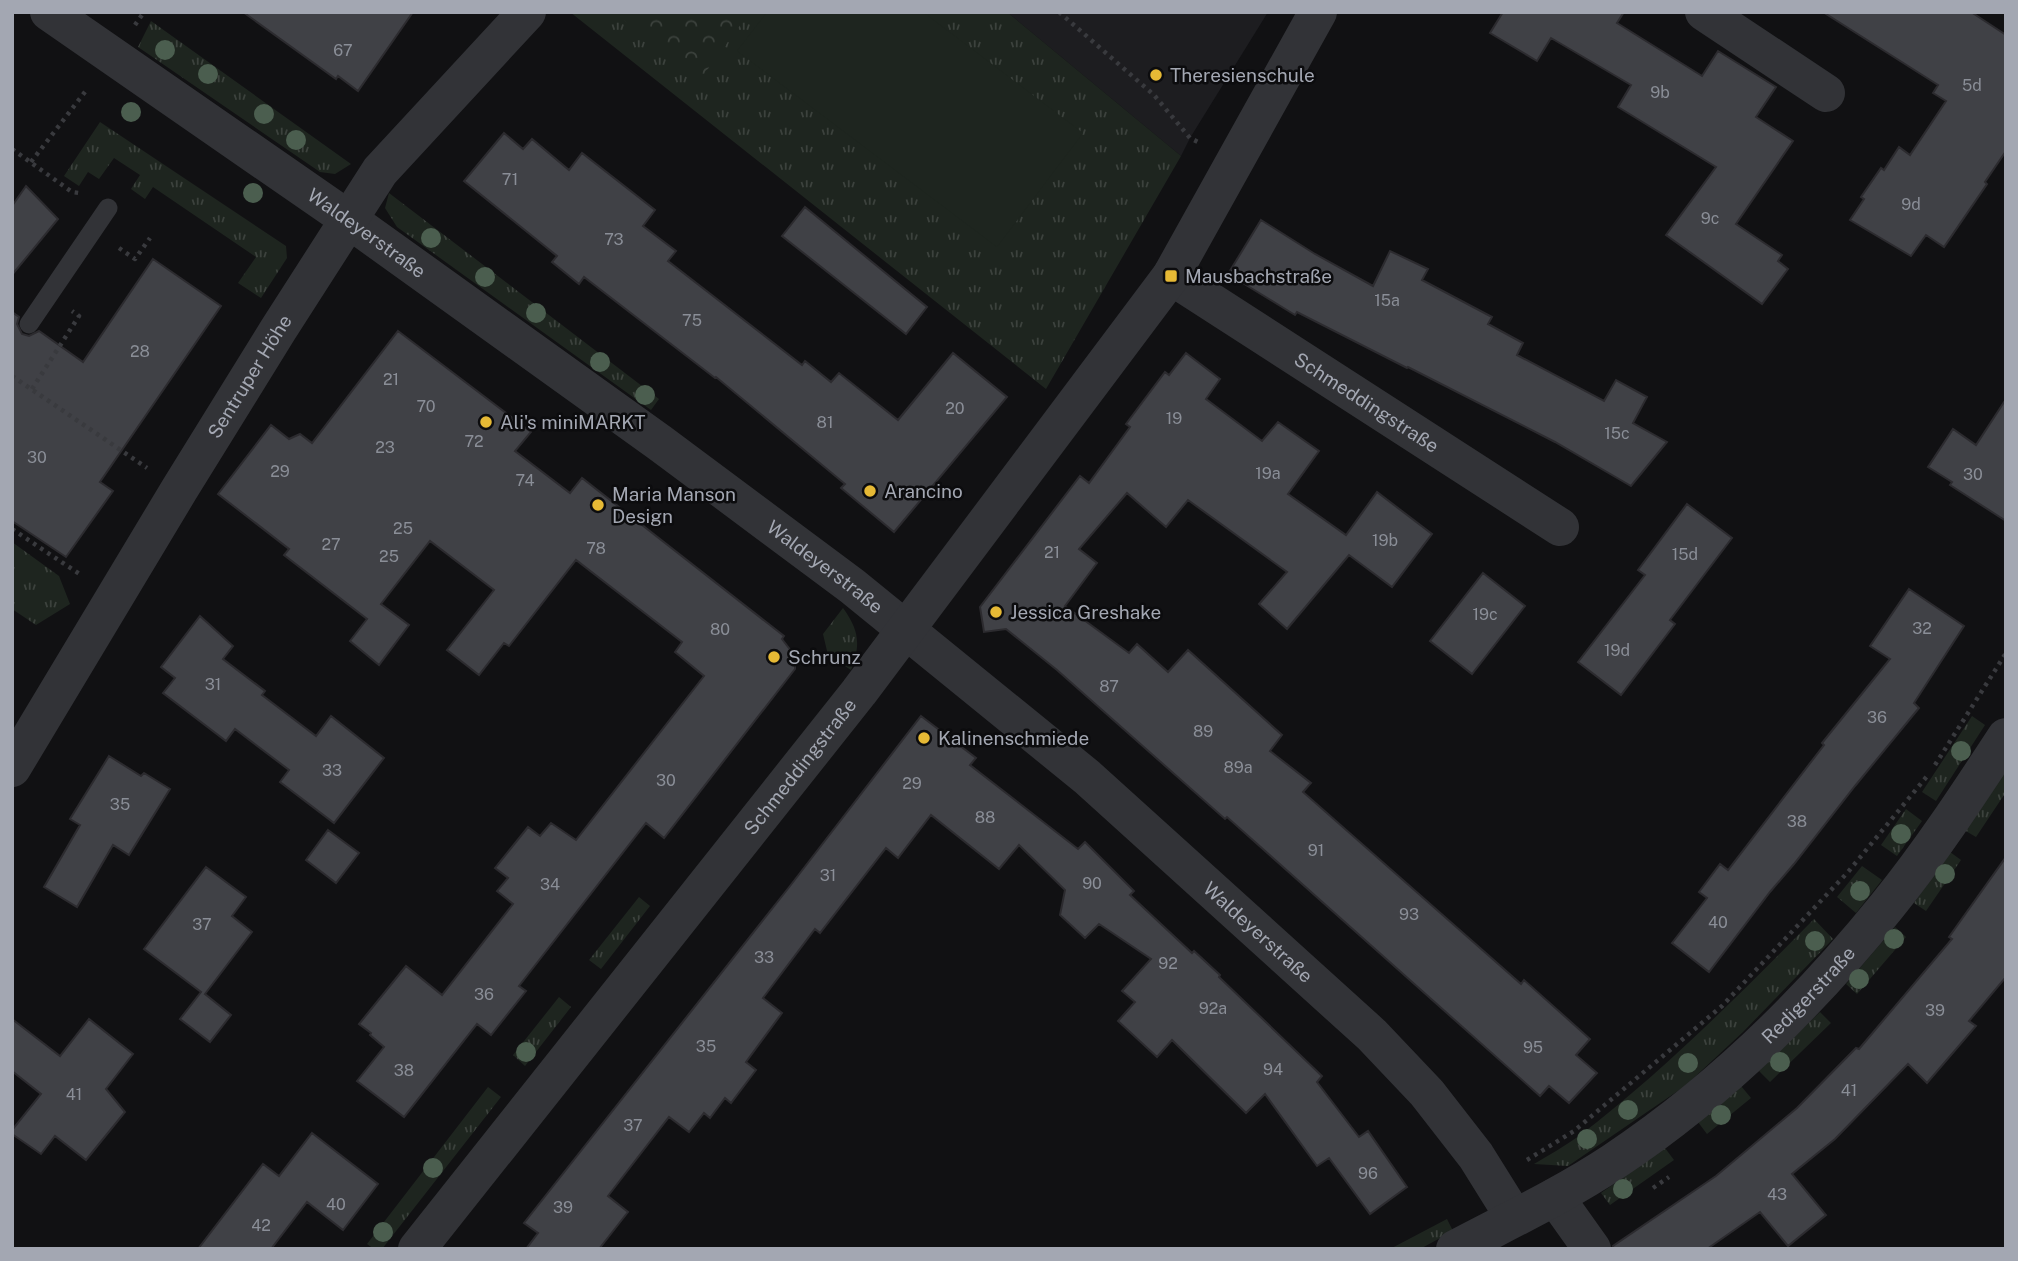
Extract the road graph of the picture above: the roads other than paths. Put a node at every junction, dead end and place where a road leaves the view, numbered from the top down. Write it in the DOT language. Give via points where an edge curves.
graph roads {
  1 [pos="49,12"];
  2 [pos="527,12"];
  3 [pos="1318,12"];
  4 [pos="1704,12"];
  5 [pos="1826,93"];
  6 [pos="108,208"];
  7 [pos="348,219"];
  8 [pos="1171,276"];
  9 [pos="29,324"];
  10 [pos="1560,527"];
  11 [pos="907,629"];
  12 [pos="2006,737"];
  13 [pos="12,768"];
  14 [pos="1555,1197"];
  15 [pos="1514,1217"];
  16 [pos="417,1249"];
  17 [pos="1455,1249"];
  18 [pos="1592,1249"];
  1 -- 7 [label="street, Waldeyerstraße"];
  2 -- 7 [label="street, Sentruper Höhe" via="380,171"];
  3 -- 8 [label="street, Schmeddingstraße"];
  4 -- 5 [label="street"];
  6 -- 9 [label="lane"];
  7 -- 11 [label="street, Waldeyerstraße" via="660,443"];
  7 -- 13 [label="street, Sentruper Höhe"];
  8 -- 10 [label="street, Schmeddingstraße"];
  8 -- 11 [label="street, Schmeddingstraße"];
  11 -- 15 [label="street, Waldeyerstraße" via="1087,777 1372,1035 1427,1093 1476,1156"];
  11 -- 16 [label="street, Schmeddingstraße"];
  12 -- 14 [label="street, Redigerstraße" via="1888,906 1820,985 1768,1038 1659,1130"];
  14 -- 15 [label="street, Redigerstraße"];
  14 -- 18 [label="street"];
  15 -- 17 [label="street, Redigerstraße"];
}
